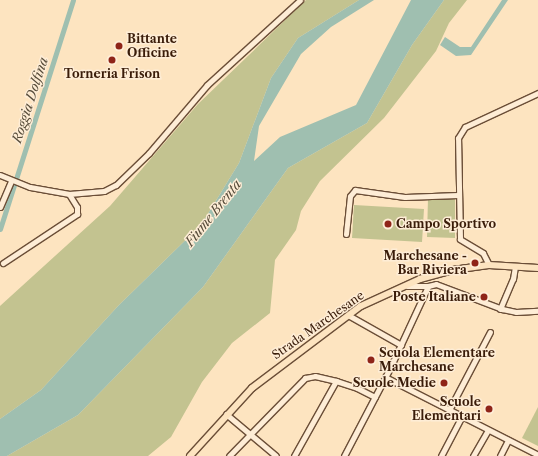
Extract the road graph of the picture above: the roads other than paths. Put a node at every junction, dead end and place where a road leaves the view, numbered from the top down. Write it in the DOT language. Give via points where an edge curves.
graph roads {
  1 [pos="300,0"];
  2 [pos="538,93"];
  3 [pos="0,175"];
  4 [pos="12,181"];
  5 [pos="69,194"];
  6 [pos="458,195"];
  7 [pos="0,207"];
  8 [pos="346,234"];
  9 [pos="3,263"];
  10 [pos="489,265"];
  11 [pos="515,266"];
  12 [pos="538,268"];
  13 [pos="428,286"];
  14 [pos="400,287"];
  15 [pos="500,309"];
  16 [pos="538,311"];
  17 [pos="348,315"];
  18 [pos="490,332"];
  19 [pos="401,345"];
  20 [pos="385,377"];
  21 [pos="336,381"];
  22 [pos="375,397"];
  23 [pos="449,410"];
  24 [pos="226,414"];
  25 [pos="462,416"];
  26 [pos="488,430"];
  27 [pos="250,434"];
  28 [pos="508,440"];
  29 [pos="530,450"];
  30 [pos="538,455"];
  31 [pos="190,456"];
  32 [pos="229,456"];
  33 [pos="276,456"];
  34 [pos="294,456"];
  35 [pos="344,456"];
  36 [pos="441,456"];
  37 [pos="473,456"];
  38 [pos="500,456"];
  39 [pos="527,456"];
  1 -- 5 [label="street" via="282,13 207,85 149,153 116,185 104,191"];
  2 -- 6 [label="street" via="464,127 460,132"];
  3 -- 4 [label="street"];
  4 -- 5 [label="street"];
  4 -- 7 [label="street"];
  5 -- 9 [label="street" via="77,207 77,214"];
  6 -- 8 [label="street" via="405,197 355,190 350,196"];
  6 -- 10 [label="street" via="460,239 483,253"];
  10 -- 11 [label="main road, Strada Marchesane"];
  10 -- 14 [label="main road, Strada Marchesane" via="453,270"];
  11 -- 12 [label="main road, Strada Marchesane"];
  11 -- 15 [label="street" via="513,279"];
  13 -- 14 [label="street"];
  13 -- 15 [label="street" via="436,284"];
  13 -- 19 [label="street"];
  14 -- 17 [label="main road, Strada Marchesane"];
  15 -- 16 [label="street" via="516,312"];
  17 -- 19 [label="street"];
  17 -- 24 [label="main road, Strada Marchesane" via="273,370"];
  18 -- 23 [label="street"];
  19 -- 20 [label="street"];
  20 -- 22 [label="street"];
  20 -- 23 [label="street"];
  21 -- 22 [label="street"];
  21 -- 27 [label="street" via="315,376 305,378"];
  21 -- 34 [label="street"];
  22 -- 35 [label="street"];
  23 -- 25 [label="street"];
  24 -- 27 [label="street"];
  24 -- 31 [label="main road, Strada Marchesane"];
  25 -- 26 [label="street"];
  25 -- 36 [label="street"];
  26 -- 28 [label="street"];
  26 -- 37 [label="street"];
  27 -- 32 [label="street"];
  27 -- 33 [label="street"];
  28 -- 29 [label="street"];
  28 -- 38 [label="street"];
  29 -- 30 [label="street"];
  29 -- 39 [label="street"];
}
